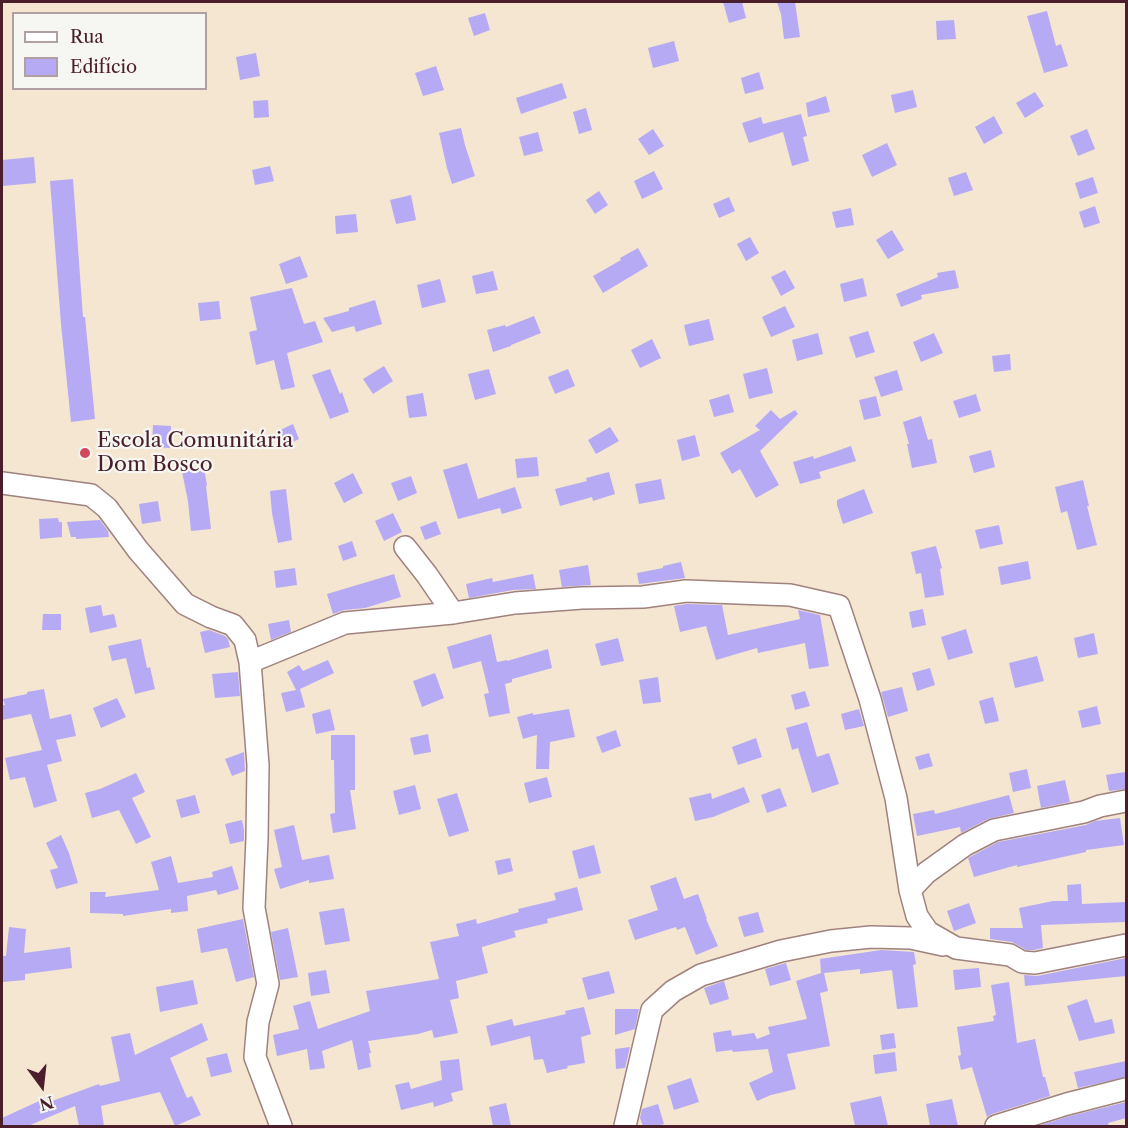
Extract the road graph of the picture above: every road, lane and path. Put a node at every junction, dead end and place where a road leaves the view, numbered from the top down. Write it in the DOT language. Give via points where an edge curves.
graph roads {
  1 [pos="2,483"];
  2 [pos="405,548"];
  3 [pos="453,613"];
  4 [pos="250,662"];
  5 [pos="1126,801"];
  6 [pos="910,890"];
  7 [pos="1126,945"];
  8 [pos="956,948"];
  9 [pos="1126,1089"];
  10 [pos="281,1126"];
  11 [pos="625,1126"];
  12 [pos="996,1126"];
  1 -- 4 [label="street" via="91,495 107,508 185,604 233,625 245,640"];
  2 -- 3 [label="street"];
  3 -- 4 [label="street" via="345,623"];
  3 -- 6 [label="street" via="515,603 686,591 790,595 839,606 870,699 896,798"];
  4 -- 10 [label="street" via="258,765 254,908 268,984 258,1022 255,1057"];
  5 -- 6 [label="street" via="994,830 964,845"];
  6 -- 8 [label="street" via="917,916 928,932"];
  7 -- 8 [label="street" via="1035,963 1022,962 1010,955"];
  8 -- 11 [label="street" via="911,939 831,941 701,975 673,991 652,1010"];
  9 -- 12 [label="street"];
}
